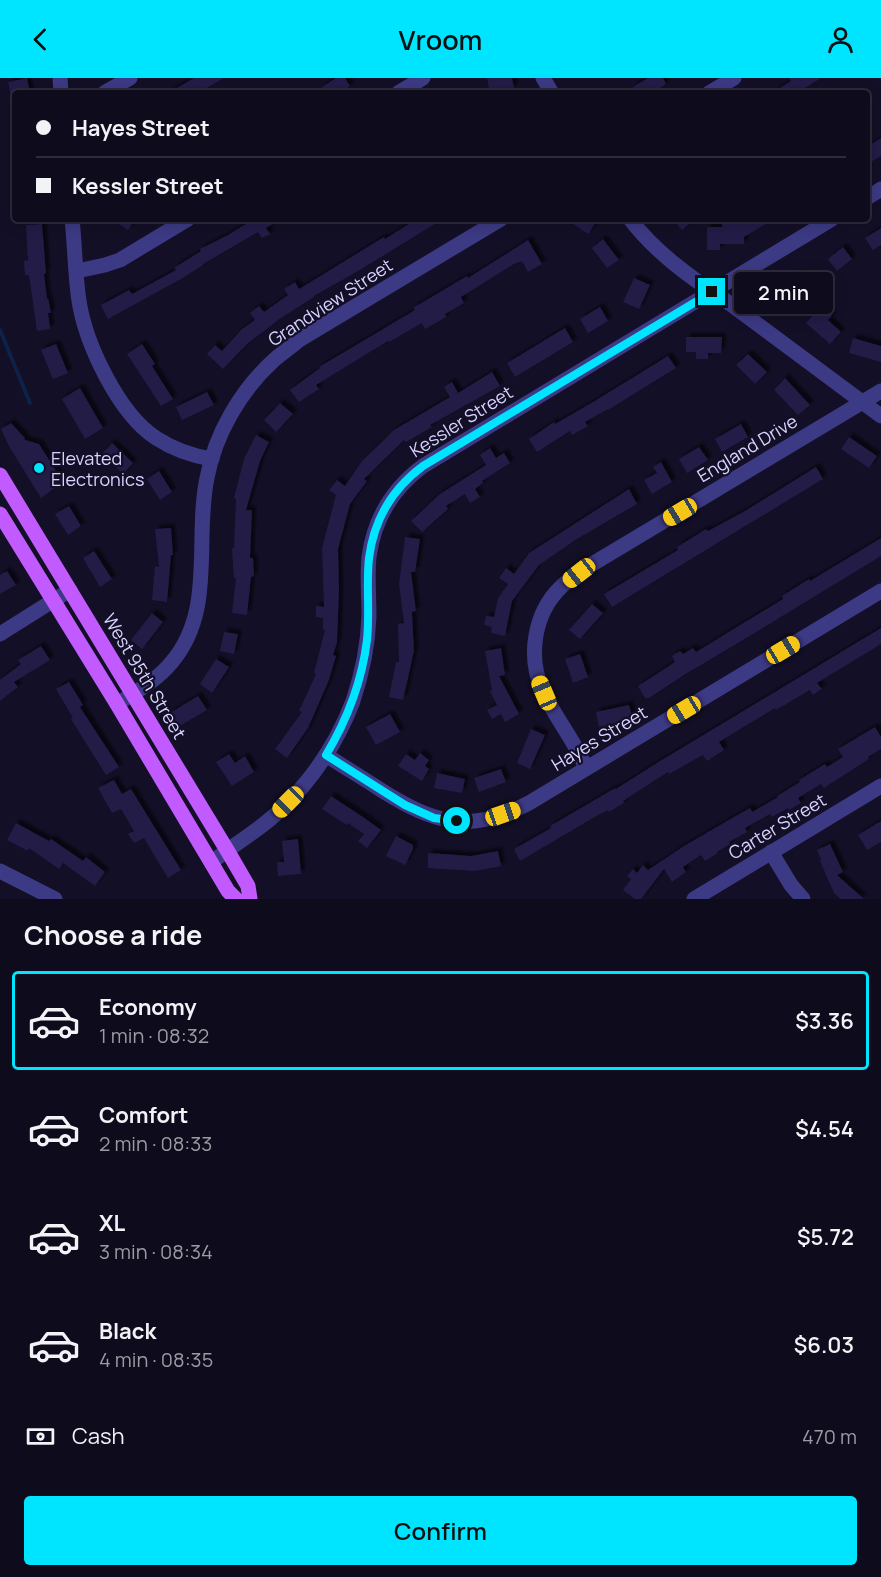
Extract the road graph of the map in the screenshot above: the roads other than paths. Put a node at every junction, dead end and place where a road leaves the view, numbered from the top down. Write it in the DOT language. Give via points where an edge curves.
graph roads {
  1 [pos="130,78"];
  2 [pos="423,78"];
  3 [pos="734,78"];
  4 [pos="110,90"];
  5 [pos="403,90"];
  6 [pos="714,90"];
  7 [pos="72,222"];
  8 [pos="183,222"];
  9 [pos="496,222"];
  10 [pos="633,222"];
  11 [pos="827,222"];
  12 [pos="77,271"];
  13 [pos="712,292"];
  14 [pos="881,391"];
  15 [pos="862,402"];
  16 [pos="881,416"];
  17 [pos="212,459"];
  18 [pos="0,475"];
  19 [pos="0,514"];
  20 [pos="70,590"];
  21 [pos="881,591"];
  22 [pos="53,601"];
  23 [pos="0,634"];
  24 [pos="134,694"];
  25 [pos="117,704"];
  26 [pos="326,755"];
  27 [pos="586,768"];
  28 [pos="881,786"];
  29 [pos="227,850"];
  30 [pos="771,852"];
  31 [pos="212,862"];
  32 [pos="0,871"];
  33 [pos="55,899"];
  34 [pos="236,899"];
  35 [pos="250,899"];
  36 [pos="694,899"];
  37 [pos="802,899"];
  1 -- 4 [label="street"];
  2 -- 5 [label="street"];
  3 -- 6 [label="street"];
  7 -- 12 [label="street"];
  8 -- 12 [label="street" via="120,260"];
  9 -- 17 [label="street, Grandview Street" via="299,340 274,360 236,406"];
  10 -- 13 [label="street" via="659,250"];
  11 -- 13 [label="street, Kessler Street"];
  12 -- 17 [label="street" via="79,302 88,337 124,404 158,440 196,457"];
  13 -- 15 [label="street"];
  13 -- 26 [label="street, Kessler Street" via="423,466 396,490 375,528 369,558 369,618 361,673 337,737"];
  14 -- 15 [label="street, England Drive"];
  15 -- 16 [label="street"];
  15 -- 27 [label="street, England Drive" via="579,573 552,598 537,631 535,662 539,682"];
  17 -- 24 [label="street, Grandview Street" via="202,513 201,585 196,616 184,645 171,663"];
  18 -- 20 [label="main road, West 95th Street"];
  19 -- 22 [label="main road"];
  20 -- 22 [label="street"];
  20 -- 24 [label="main road, West 95th Street"];
  21 -- 27 [label="street, Hayes Street"];
  22 -- 23 [label="street"];
  22 -- 25 [label="main road"];
  24 -- 25 [label="street, Grandview Street"];
  24 -- 29 [label="main road, West 95th Street"];
  25 -- 31 [label="main road"];
  26 -- 27 [label="street, Hayes Street" via="405,805 434,818 457,821 480,821 514,811"];
  26 -- 29 [label="street, Kessler Street" via="276,814"];
  28 -- 30 [label="street, Carter Street"];
  29 -- 31 [label="street, Kessler Street"];
  29 -- 35 [label="main road, West 95th Street" via="248,885"];
  30 -- 36 [label="street, Carter Street"];
  30 -- 37 [label="street"];
  31 -- 34 [label="main road"];
  32 -- 33 [label="street"];
}
